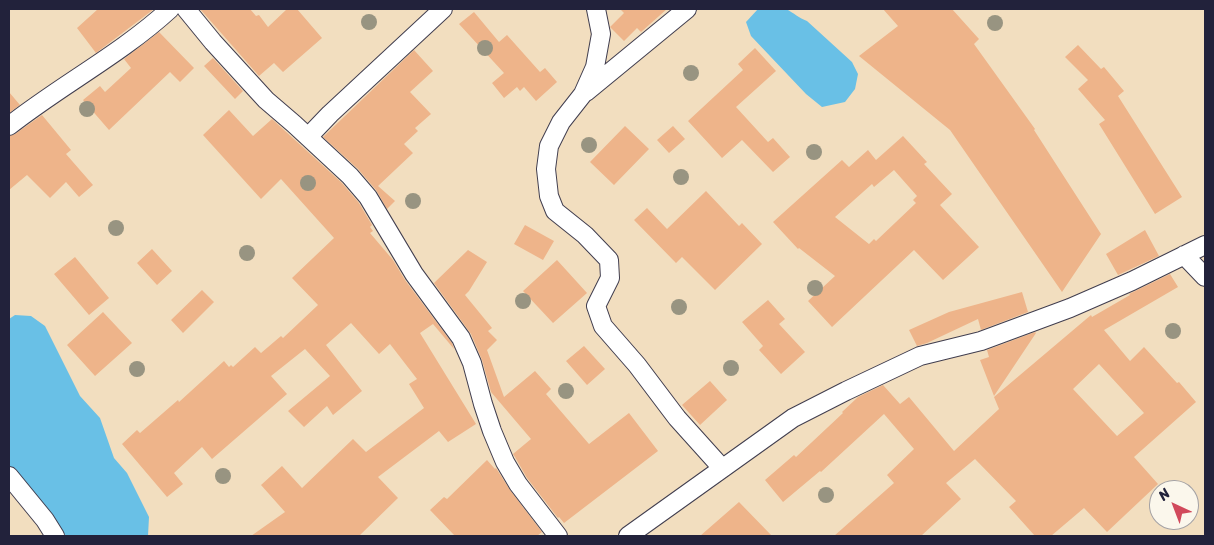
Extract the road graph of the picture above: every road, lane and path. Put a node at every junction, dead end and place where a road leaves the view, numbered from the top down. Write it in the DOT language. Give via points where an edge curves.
graph roads {
  1 [pos="170,9"];
  2 [pos="186,9"];
  3 [pos="443,9"];
  4 [pos="596,9"];
  5 [pos="687,9"];
  6 [pos="583,94"];
  7 [pos="9,126"];
  8 [pos="308,137"];
  9 [pos="1205,245"];
  10 [pos="1184,255"];
  11 [pos="1205,277"];
  12 [pos="722,468"];
  13 [pos="9,476"];
  14 [pos="55,536"];
  15 [pos="558,536"];
  16 [pos="628,536"];
  1 -- 7 [label="street" via="99,64"];
  2 -- 8 [label="street" via="266,100"];
  3 -- 8 [label="street"];
  4 -- 6 [label="street" via="602,34 595,67"];
  5 -- 6 [label="street"];
  6 -- 12 [label="street" via="561,122 549,146 546,170 548,196 555,211 609,260 610,278 596,306 603,326"];
  8 -- 15 [label="street" via="368,197 414,274 461,338 505,462"];
  9 -- 10 [label="street"];
  10 -- 11 [label="street"];
  10 -- 12 [label="street" via="1132,282 1070,308 981,341 920,356 793,418"];
  12 -- 16 [label="street"];
  13 -- 14 [label="street"];
}
